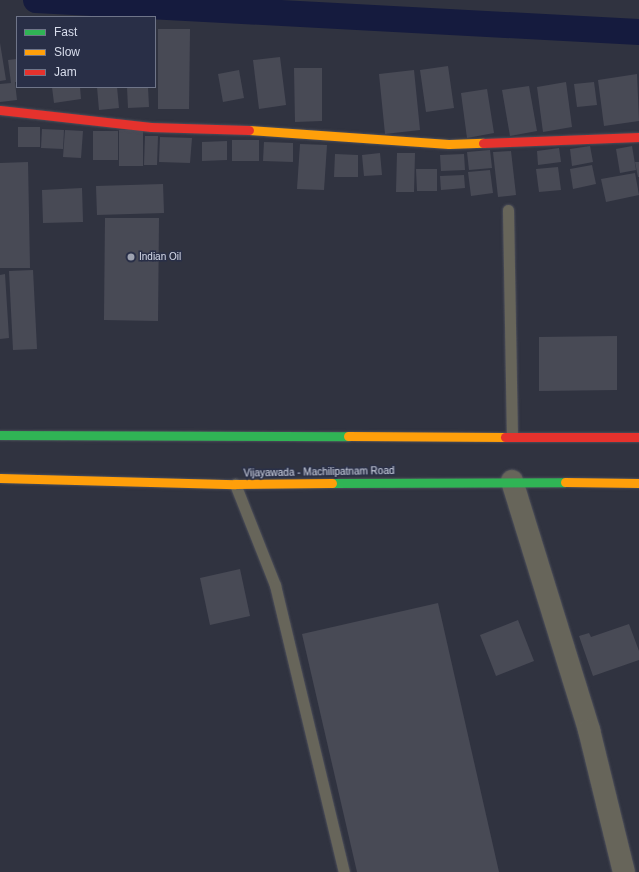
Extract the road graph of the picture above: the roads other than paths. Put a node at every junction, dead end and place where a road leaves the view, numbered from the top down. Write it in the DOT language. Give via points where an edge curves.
graph roads {
  1 [pos="0,110"];
  2 [pos="639,137"];
  3 [pos="508,210"];
  4 [pos="0,435"];
  5 [pos="512,435"];
  6 [pos="639,437"];
  7 [pos="0,478"];
  8 [pos="512,481"];
  9 [pos="639,483"];
  10 [pos="235,484"];
  11 [pos="344,872"];
  12 [pos="624,872"];
  1 -- 2 [label="main road" via="151,127 284,131 449,144"];
  3 -- 5 [label="lane"];
  4 -- 5 [label="main road"];
  5 -- 6 [label="main road"];
  7 -- 10 [label="main road, Vijayawada - Machilipatnam Road"];
  8 -- 9 [label="main road, Vijayawada - Machilipatnam Road"];
  8 -- 10 [label="main road, Vijayawada - Machilipatnam Road"];
  8 -- 12 [label="street" via="589,730"];
  10 -- 11 [label="lane" via="275,585"];
}
